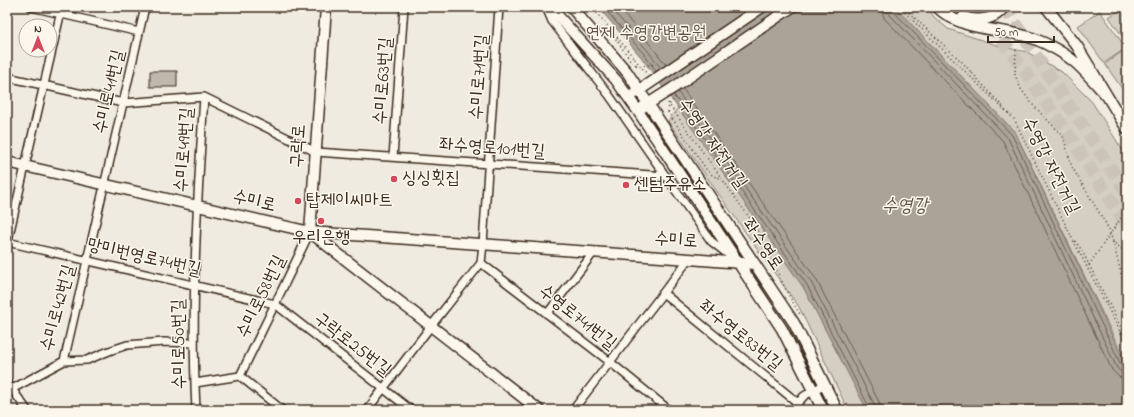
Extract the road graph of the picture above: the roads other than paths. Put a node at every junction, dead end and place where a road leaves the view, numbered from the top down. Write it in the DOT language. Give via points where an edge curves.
graph roads {
  1 [pos="32,7"];
  2 [pos="145,7"];
  3 [pos="326,7"];
  4 [pos="404,7"];
  5 [pos="500,7"];
  6 [pos="546,7"];
  7 [pos="550,7"];
  8 [pos="571,7"];
  9 [pos="762,7"];
  10 [pos="792,7"];
  11 [pos="1004,7"];
  12 [pos="1046,7"];
  13 [pos="938,8"];
  14 [pos="61,10"];
  15 [pos="139,32"];
  16 [pos="7,77"];
  17 [pos="44,85"];
  18 [pos="639,90"];
  19 [pos="1106,95"];
  20 [pos="204,97"];
  21 [pos="629,97"];
  22 [pos="123,103"];
  23 [pos="649,104"];
  24 [pos="638,111"];
  25 [pos="1127,129"];
  26 [pos="316,152"];
  27 [pos="393,157"];
  28 [pos="7,162"];
  29 [pos="489,164"];
  30 [pos="25,166"];
  31 [pos="666,176"];
  32 [pos="105,184"];
  33 [pos="197,206"];
  34 [pos="310,232"];
  35 [pos="7,243"];
  36 [pos="483,244"];
  37 [pos="594,252"];
  38 [pos="689,259"];
  39 [pos="87,261"];
  40 [pos="481,263"];
  41 [pos="739,264"];
  42 [pos="755,264"];
  43 [pos="194,285"];
  44 [pos="663,292"];
  45 [pos="275,304"];
  46 [pos="547,314"];
  47 [pos="431,326"];
  48 [pos="194,344"];
  49 [pos="64,361"];
  50 [pos="610,362"];
  51 [pos="240,376"];
  52 [pos="7,382"];
  53 [pos="195,383"];
  54 [pos="825,384"];
  55 [pos="12,389"];
  56 [pos="384,389"];
  57 [pos="813,390"];
  58 [pos="798,403"];
  59 [pos="822,408"];
  60 [pos="27,410"];
  61 [pos="196,410"];
  62 [pos="282,410"];
  63 [pos="367,410"];
  64 [pos="411,410"];
  65 [pos="539,410"];
  66 [pos="574,410"];
  67 [pos="669,410"];
  68 [pos="792,410"];
  69 [pos="837,410"];
  1 -- 14 [label="street"];
  2 -- 15 [label="street, 수미로41번길"];
  3 -- 26 [label="main road, 구락로"];
  4 -- 27 [label="street, 수미로63번길"];
  5 -- 29 [label="street, 수미로71번길"];
  6 -- 31 [label="street" via="552,21 609,95"];
  7 -- 21 [label="main road, 좌수영로"];
  8 -- 18 [label="main road, 좌수영로" via="627,72"];
  9 -- 18 [label="main road"];
  10 -- 23 [label="main road"];
  11 -- 13 [label="main road" via="1000,13 985,20 967,18"];
  12 -- 19 [label="main road" via="1078,46"];
  13 -- 19 [label="main road" via="959,22 988,30 1014,33 1053,47 1076,63"];
  14 -- 15 [label="street"];
  14 -- 17 [label="street"];
  15 -- 22 [label="street, 수미로41번길"];
  16 -- 17 [label="street"];
  17 -- 22 [label="street"];
  17 -- 30 [label="street"];
  18 -- 21 [label="main road"];
  18 -- 23 [label="main road, 좌수영로"];
  19 -- 25 [label="main road"];
  20 -- 22 [label="street"];
  20 -- 26 [label="street"];
  20 -- 33 [label="street, 수미로49번길"];
  21 -- 24 [label="main road, 좌수영로"];
  22 -- 32 [label="street, 수미로41번길"];
  23 -- 24 [label="main road"];
  23 -- 42 [label="main road, 좌수영로"];
  24 -- 41 [label="main road, 좌수영로"];
  26 -- 27 [label="street, 좌수영로101번길"];
  26 -- 34 [label="main road, 구락로"];
  27 -- 29 [label="street, 좌수영로101번길"];
  28 -- 30 [label="main road, 수미로"];
  29 -- 31 [label="street, 좌수영로101번길"];
  29 -- 36 [label="street, 수미로71번길"];
  30 -- 32 [label="main road, 수미로"];
  30 -- 35 [label="street"];
  31 -- 41 [label="street" via="711,241"];
  32 -- 33 [label="main road, 수미로"];
  32 -- 39 [label="street, 수미로42번길"];
  33 -- 34 [label="main road, 수미로"];
  33 -- 43 [label="street, 수미로50번길"];
  34 -- 36 [label="main road, 수미로"];
  34 -- 45 [label="street, 수미로58번길"];
  34 -- 47 [label="main road"];
  35 -- 39 [label="street, 망미번영로74번길"];
  36 -- 37 [label="main road, 수미로"];
  36 -- 40 [label="street"];
  37 -- 38 [label="main road, 수미로"];
  37 -- 46 [label="street"];
  38 -- 41 [label="main road, 수미로"];
  38 -- 44 [label="street"];
  39 -- 43 [label="street, 망미번영로74번길"];
  39 -- 49 [label="street, 수미로42번길"];
  40 -- 46 [label="street, 수영로741번길"];
  40 -- 47 [label="street"];
  41 -- 42 [label="main road, 수미로"];
  41 -- 57 [label="main road, 좌수영로" via="782,329"];
  42 -- 54 [label="main road, 좌수영로" via="794,323"];
  43 -- 45 [label="street, 망미번영로74번길"];
  43 -- 48 [label="street, 수미로50번길"];
  44 -- 50 [label="street"];
  44 -- 58 [label="street, 좌수영로83번길"];
  45 -- 51 [label="street, 수미로58번길"];
  45 -- 56 [label="street, 구락로25번길"];
  46 -- 50 [label="street, 수영로741번길"];
  47 -- 56 [label="street"];
  47 -- 65 [label="main road"];
  48 -- 49 [label="street" via="164,342 127,345 87,360"];
  48 -- 53 [label="street, 수미로50번길"];
  49 -- 55 [label="street, 수미로42번길"];
  50 -- 66 [label="street"];
  50 -- 67 [label="street, 수영로741번길"];
  51 -- 53 [label="street"];
  51 -- 62 [label="street"];
  52 -- 55 [label="street"];
  53 -- 61 [label="street, 수미로50번길"];
  54 -- 57 [label="street"];
  54 -- 69 [label="main road, 좌수영로"];
  55 -- 60 [label="street"];
  56 -- 63 [label="street"];
  56 -- 64 [label="street, 구락로25번길"];
  57 -- 58 [label="street"];
  57 -- 59 [label="main road, 좌수영로"];
  58 -- 68 [label="street"];
}
